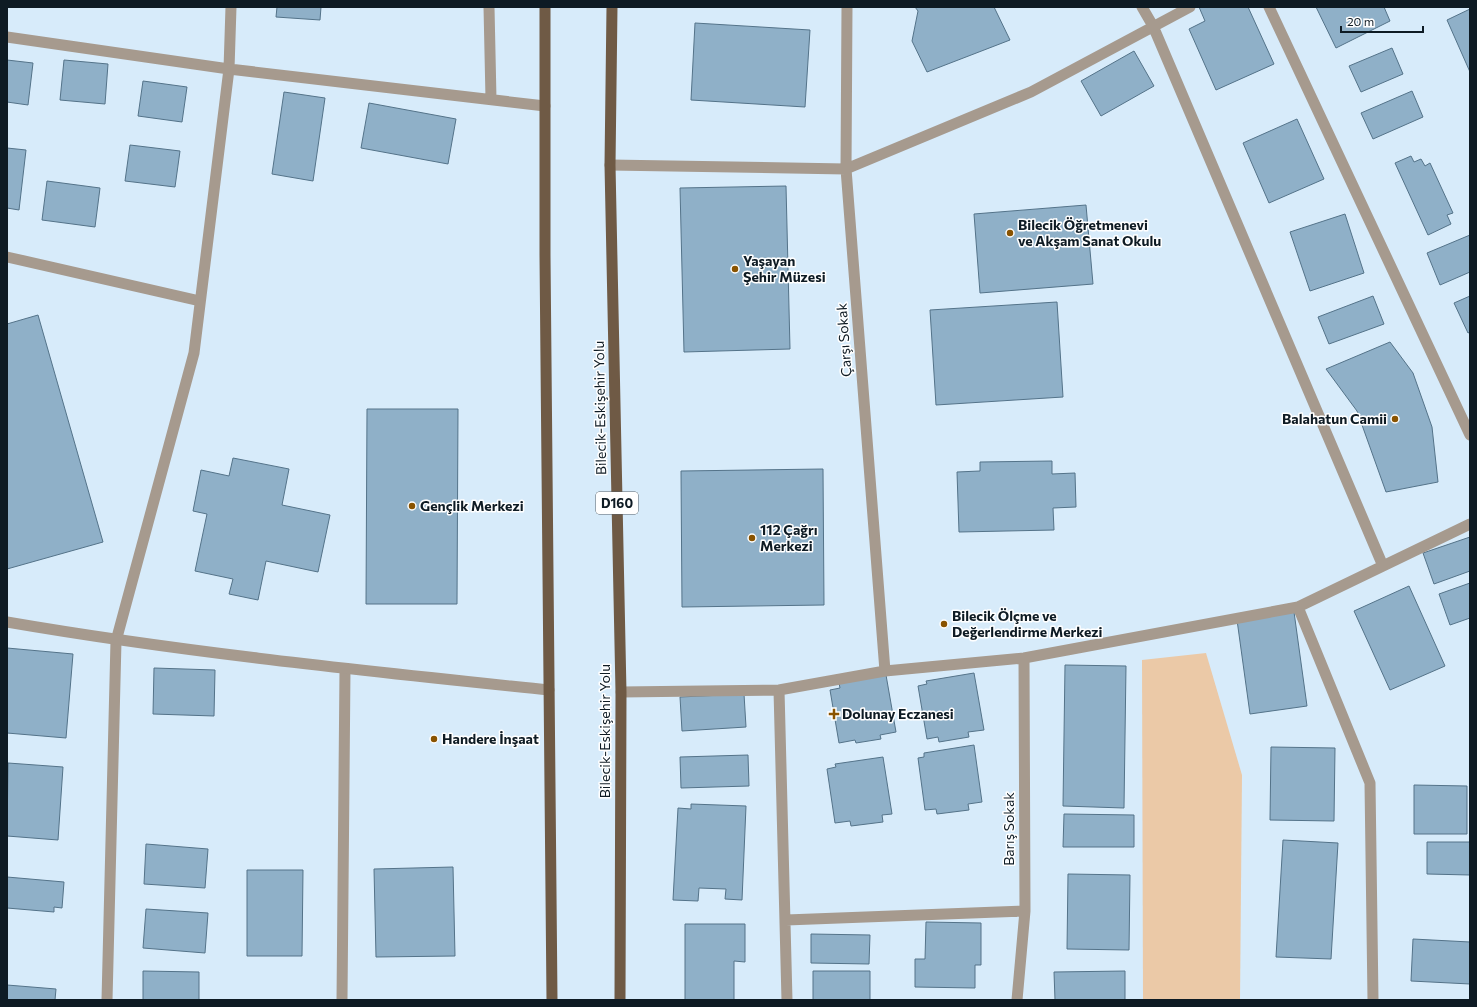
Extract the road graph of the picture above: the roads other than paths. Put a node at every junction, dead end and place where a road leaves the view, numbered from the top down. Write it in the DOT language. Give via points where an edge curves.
graph roads {
  1 [pos="231,7"];
  2 [pos="489,7"];
  3 [pos="545,7"];
  4 [pos="612,7"];
  5 [pos="847,7"];
  6 [pos="1142,7"];
  7 [pos="1190,7"];
  8 [pos="1269,7"];
  9 [pos="1153,26"];
  10 [pos="7,37"];
  11 [pos="229,69"];
  12 [pos="491,99"];
  13 [pos="545,106"];
  14 [pos="610,165"];
  15 [pos="846,169"];
  16 [pos="7,257"];
  17 [pos="200,301"];
  18 [pos="1470,435"];
  19 [pos="1470,524"];
  20 [pos="1383,566"];
  21 [pos="1298,607"];
  22 [pos="7,622"];
  23 [pos="116,641"];
  24 [pos="1024,658"];
  25 [pos="345,669"];
  26 [pos="885,671"];
  27 [pos="549,690"];
  28 [pos="779,690"];
  29 [pos="621,692"];
  30 [pos="1025,911"];
  31 [pos="786,920"];
  32 [pos="107,1000"];
  33 [pos="342,1000"];
  34 [pos="552,1000"];
  35 [pos="620,1000"];
  36 [pos="787,1000"];
  37 [pos="1017,1000"];
  38 [pos="1373,1000"];
  1 -- 11 [label="street"];
  2 -- 12 [label="street"];
  3 -- 13 [label="main road"];
  4 -- 14 [label="main road, Bilecik-Eskişehir Yolu / D160"];
  5 -- 15 [label="street, Çarşı Sokak"];
  6 -- 9 [label="street"];
  7 -- 9 [label="street"];
  8 -- 18 [label="street"];
  9 -- 15 [label="street" via="1030,92"];
  9 -- 20 [label="street"];
  10 -- 11 [label="street"];
  11 -- 12 [label="street"];
  11 -- 17 [label="street"];
  12 -- 13 [label="street"];
  13 -- 27 [label="main road"];
  14 -- 15 [label="street"];
  14 -- 29 [label="main road, Bilecik-Eskişehir Yolu / D160"];
  15 -- 26 [label="street, Çarşı Sokak"];
  16 -- 17 [label="street"];
  17 -- 23 [label="street" via="194,353"];
  19 -- 20 [label="street"];
  20 -- 21 [label="street"];
  21 -- 24 [label="street"];
  21 -- 38 [label="street" via="1370,783"];
  22 -- 23 [label="street"];
  23 -- 25 [label="street"];
  23 -- 32 [label="street"];
  24 -- 26 [label="street"];
  24 -- 30 [label="street, Barış Sokak"];
  25 -- 27 [label="street"];
  25 -- 33 [label="street"];
  26 -- 28 [label="street"];
  27 -- 34 [label="main road"];
  28 -- 29 [label="street"];
  28 -- 31 [label="street"];
  29 -- 35 [label="main road, Bilecik-Eskişehir Yolu / D160"];
  30 -- 31 [label="street"];
  30 -- 37 [label="street, Barış Sokak"];
  31 -- 36 [label="street"];
}
